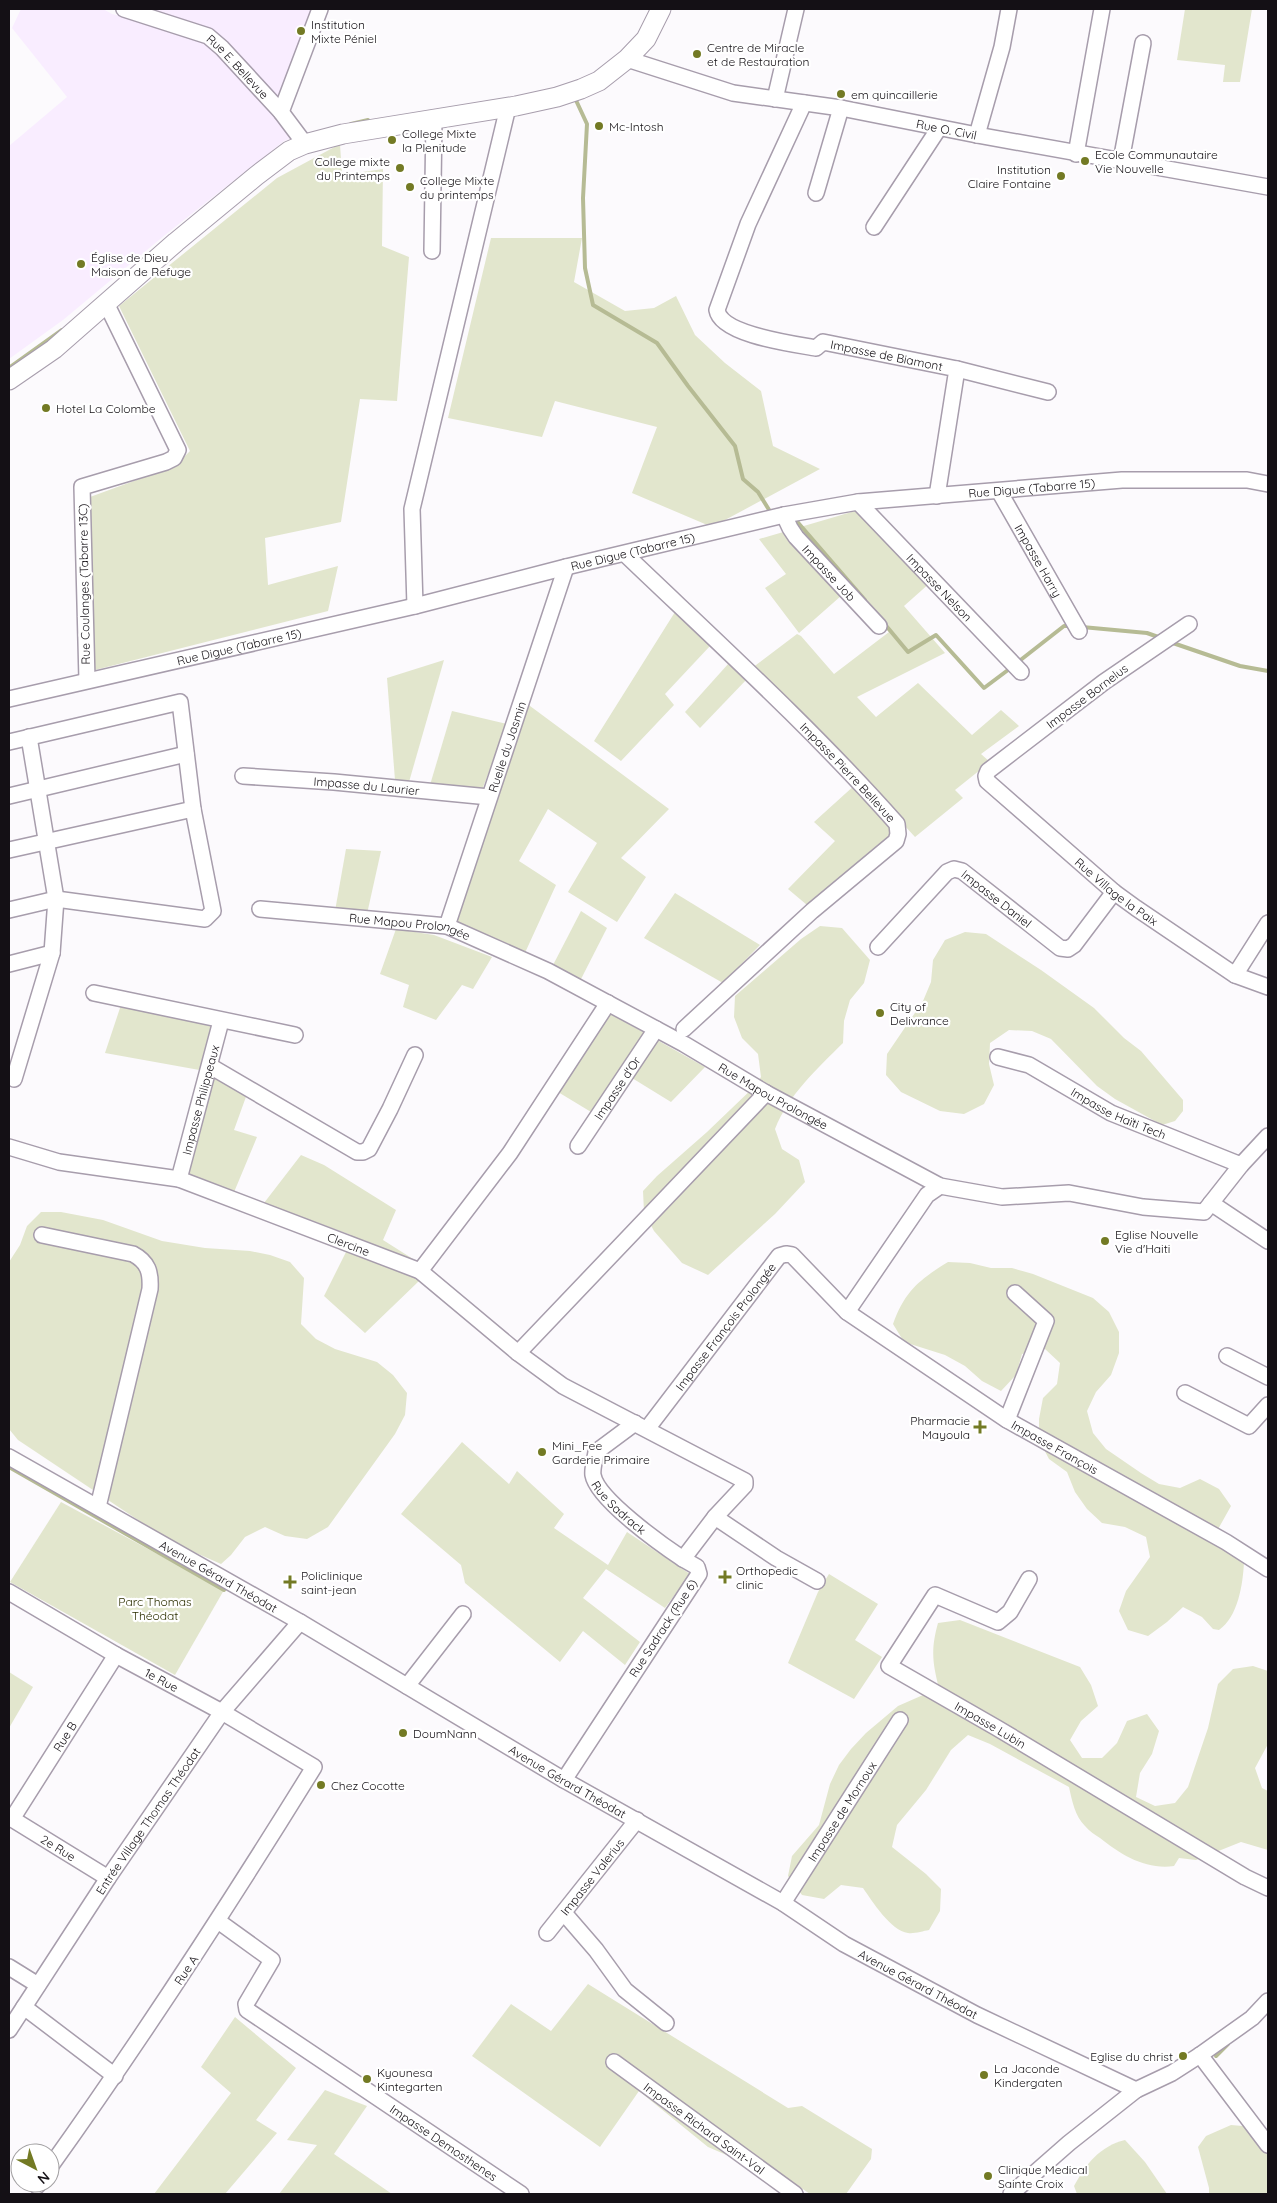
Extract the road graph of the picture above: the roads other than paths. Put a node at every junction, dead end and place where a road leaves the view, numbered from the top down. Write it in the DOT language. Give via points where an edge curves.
graph roads {
  1 [pos="124,9"];
  2 [pos="320,9"];
  3 [pos="661,9"];
  4 [pos="796,9"];
  5 [pos="1009,9"];
  6 [pos="1102,9"];
  7 [pos="1143,43"];
  8 [pos="628,59"];
  9 [pos="775,99"];
  10 [pos="804,103"];
  11 [pos="508,108"];
  12 [pos="841,108"];
  13 [pos="281,112"];
  14 [pos="434,118"];
  15 [pos="939,128"];
  16 [pos="977,135"];
  17 [pos="304,144"];
  18 [pos="1076,154"];
  19 [pos="1121,161"];
  20 [pos="1268,187"];
  21 [pos="816,193"];
  22 [pos="874,227"];
  23 [pos="432,251"];
  24 [pos="106,303"];
  25 [pos="957,370"];
  26 [pos="9,380"];
  27 [pos="1048,392"];
  28 [pos="1268,484"];
  29 [pos="999,491"];
  30 [pos="937,496"];
  31 [pos="858,502"];
  32 [pos="790,515"];
  33 [pos="625,554"];
  34 [pos="566,567"];
  35 [pos="414,606"];
  36 [pos="1189,624"];
  37 [pos="879,626"];
  38 [pos="1079,631"];
  39 [pos="1021,672"];
  40 [pos="87,680"];
  41 [pos="9,699"];
  42 [pos="29,737"];
  43 [pos="9,742"];
  44 [pos="186,754"];
  45 [pos="988,771"];
  46 [pos="243,776"];
  47 [pos="38,790"];
  48 [pos="9,796"];
  49 [pos="489,797"];
  50 [pos="193,809"];
  51 [pos="46,841"];
  52 [pos="9,850"];
  53 [pos="1114,892"];
  54 [pos="56,899"];
  55 [pos="260,908"];
  56 [pos="9,910"];
  57 [pos="1268,923"];
  58 [pos="447,926"];
  59 [pos="878,947"];
  60 [pos="52,953"];
  61 [pos="9,964"];
  62 [pos="1235,975"];
  63 [pos="1268,987"];
  64 [pos="94,993"];
  65 [pos="608,1003"];
  66 [pos="221,1021"];
  67 [pos="656,1029"];
  68 [pos="684,1029"];
  69 [pos="295,1035"];
  70 [pos="415,1055"];
  71 [pos="998,1057"];
  72 [pos="210,1066"];
  73 [pos="14,1079"];
  74 [pos="766,1093"];
  75 [pos="1268,1136"];
  76 [pos="578,1146"];
  77 [pos="9,1147"];
  78 [pos="1241,1165"];
  79 [pos="179,1179"];
  80 [pos="940,1186"];
  81 [pos="1211,1203"];
  82 [pos="42,1235"];
  83 [pos="1268,1241"];
  84 [pos="420,1271"];
  85 [pos="1015,1294"];
  86 [pos="847,1312"];
  87 [pos="518,1353"];
  88 [pos="1227,1356"];
  89 [pos="1268,1377"];
  90 [pos="1185,1393"];
  91 [pos="1268,1405"];
  92 [pos="1008,1420"];
  93 [pos="641,1426"];
  94 [pos="9,1457"];
  95 [pos="98,1507"];
  96 [pos="716,1517"];
  97 [pos="683,1559"];
  98 [pos="1268,1569"];
  99 [pos="1030,1579"];
  100 [pos="817,1581"];
  101 [pos="9,1592"];
  102 [pos="463,1614"];
  103 [pos="300,1622"];
  104 [pos="116,1655"];
  105 [pos="407,1686"];
  106 [pos="222,1712"];
  107 [pos="900,1720"];
  108 [pos="314,1767"];
  109 [pos="564,1780"];
  110 [pos="10,1818"];
  111 [pos="637,1820"];
  112 [pos="108,1878"];
  113 [pos="1268,1888"];
  114 [pos="783,1903"];
  115 [pos="564,1913"];
  116 [pos="218,1921"];
  117 [pos="547,1933"];
  118 [pos="9,1967"];
  119 [pos="38,1985"];
  120 [pos="1268,2001"];
  121 [pos="24,2007"];
  122 [pos="666,2023"];
  123 [pos="9,2030"];
  124 [pos="1200,2055"];
  125 [pos="614,2062"];
  126 [pos="115,2076"];
  127 [pos="1136,2090"];
  128 [pos="1268,2145"];
  129 [pos="60,2153"];
  130 [pos="521,2194"];
  131 [pos="795,2194"];
  132 [pos="1011,2194"];
  1 -- 13 [label="street, Rue E. Bellevue" via="208,36"];
  2 -- 13 [label="street"];
  3 -- 8 [label="main road" via="646,39"];
  4 -- 9 [label="street"];
  5 -- 16 [label="street" via="1002,47"];
  6 -- 18 [label="street"];
  7 -- 19 [label="street"];
  8 -- 9 [label="street, Rue O. Civil" via="733,93"];
  8 -- 11 [label="main road" via="599,81 581,89"];
  9 -- 10 [label="street, Rue O. Civil"];
  10 -- 12 [label="street, Rue O. Civil"];
  10 -- 25 [label="street, Impasse de Biamont" via="748,224 717,310 718,316 728,325 767,339 816,348 823,342"];
  11 -- 14 [label="main road"];
  11 -- 35 [label="street" via="412,509"];
  12 -- 15 [label="street, Rue O. Civil"];
  12 -- 21 [label="street"];
  13 -- 17 [label="street, Rue E. Bellevue"];
  14 -- 17 [label="main road"];
  14 -- 23 [label="street"];
  15 -- 16 [label="street, Rue O. Civil"];
  15 -- 22 [label="street"];
  16 -- 18 [label="street, Rue O. Civil"];
  17 -- 24 [label="main road" via="256,176"];
  18 -- 19 [label="street, Rue O. Civil"];
  19 -- 20 [label="street, Rue O. Civil"];
  24 -- 26 [label="main road" via="54,349"];
  24 -- 40 [label="street, Rue Coulanges (Tabarre 13C)" via="178,450 174,458 166,462 82,488"];
  25 -- 27 [label="street"];
  25 -- 30 [label="street, Impasse de Biamont"];
  28 -- 29 [label="street, Rue Digue (Tabarre 15)" via="1247,480 1122,480"];
  29 -- 30 [label="street, Rue Digue (Tabarre 15)"];
  29 -- 38 [label="street, Impasse Harry"];
  30 -- 31 [label="street, Rue Digue (Tabarre 15)"];
  31 -- 32 [label="street, Rue Digue (Tabarre 15)"];
  31 -- 39 [label="street, Impasse Nelson"];
  32 -- 33 [label="street, Rue Digue (Tabarre 15)"];
  32 -- 37 [label="street, Impasse Job" via="790,528 796,537"];
  33 -- 34 [label="street, Rue Digue (Tabarre 15)"];
  33 -- 68 [label="street, Impasse Pierre Bellevue" via="787,708 897,824 896,841 812,911"];
  34 -- 35 [label="street, Rue Digue (Tabarre 15)"];
  34 -- 49 [label="street, Ruelle du Jasmin"];
  35 -- 40 [label="street, Rue Digue (Tabarre 15)"];
  36 -- 45 [label="street, Impasse Bornelus" via="1104,682"];
  40 -- 41 [label="street, Rue Digue (Tabarre 15)"];
  42 -- 43 [label="street"];
  42 -- 44 [label="street" via="180,702"];
  42 -- 47 [label="street"];
  44 -- 47 [label="street"];
  44 -- 50 [label="street"];
  45 -- 53 [label="street, Rue Village la Paix" via="987,781"];
  46 -- 49 [label="street, Impasse du Laurier"];
  47 -- 48 [label="street"];
  47 -- 51 [label="street"];
  49 -- 58 [label="street, Ruelle du Jasmin"];
  50 -- 51 [label="street"];
  50 -- 54 [label="street" via="213,911 205,920"];
  51 -- 52 [label="street"];
  51 -- 54 [label="street"];
  53 -- 59 [label="street, Impasse Daniel" via="1074,945 1068,949 1060,948 962,871 954,869 947,872"];
  53 -- 62 [label="street, Rue Village la Paix"];
  54 -- 56 [label="street"];
  54 -- 60 [label="street"];
  55 -- 58 [label="street, Rue Mapou Prolongée"];
  57 -- 62 [label="street"];
  58 -- 65 [label="street, Rue Mapou Prolongée" via="548,971"];
  60 -- 61 [label="street"];
  60 -- 73 [label="street"];
  62 -- 63 [label="street, Rue Village la Paix"];
  64 -- 66 [label="street"];
  65 -- 67 [label="street, Rue Mapou Prolongée"];
  65 -- 84 [label="street" via="510,1153"];
  66 -- 69 [label="street"];
  66 -- 72 [label="street, Impasse Philippeaux"];
  67 -- 74 [label="street, Rue Mapou Prolongée"];
  67 -- 76 [label="street, Impasse d'Or"];
  70 -- 72 [label="street" via="382,1125 369,1149 363,1152 357,1152"];
  71 -- 78 [label="street, Impasse Haïti Tech" via="1030,1065 1111,1113"];
  72 -- 79 [label="street, Impasse Philippeaux"];
  74 -- 80 [label="street, Rue Mapou Prolongée"];
  74 -- 87 [label="street"];
  75 -- 78 [label="street"];
  77 -- 79 [label="street, Clercine" via="59,1162"];
  78 -- 81 [label="street"];
  79 -- 84 [label="street, Clercine"];
  80 -- 81 [label="street, Rue Mapou Prolongée" via="1002,1197 1069,1193 1143,1207 1204,1212"];
  80 -- 86 [label="street" via="927,1194"];
  81 -- 83 [label="street"];
  82 -- 95 [label="street" via="133,1254 142,1259 151,1277"];
  84 -- 87 [label="street, Clercine"];
  85 -- 92 [label="street" via="1046,1321"];
  86 -- 92 [label="street, Impasse François"];
  86 -- 93 [label="street, Impasse François Prolongée" via="792,1255 779,1256"];
  87 -- 93 [label="street, Clercine" via="563,1386"];
  88 -- 89 [label="street"];
  90 -- 91 [label="street" via="1249,1426"];
  92 -- 98 [label="street, Impasse François" via="1226,1542"];
  93 -- 96 [label="street, Rue Sadrack (Rue 6)" via="745,1481 745,1485"];
  93 -- 97 [label="street, Rue Sadrack" via="596,1452 593,1475 599,1489 635,1525"];
  94 -- 95 [label="street, Avenue Gérard Théodat"];
  95 -- 103 [label="street, Avenue Gérard Théodat"];
  96 -- 97 [label="street, Rue Sadrack (Rue 6)"];
  96 -- 100 [label="street" via="776,1558"];
  97 -- 109 [label="street, Rue Sadrack (Rue 6)" via="697,1567 699,1574"];
  99 -- 113 [label="street, Impasse Lubin" via="1010,1612 998,1622 935,1595 889,1666"];
  101 -- 104 [label="street, 1e Rue"];
  102 -- 105 [label="street"];
  103 -- 105 [label="street, Avenue Gérard Théodat"];
  103 -- 106 [label="street, Entrée Village Thomas Théodat"];
  104 -- 106 [label="street, 1e Rue"];
  104 -- 110 [label="street, Rue B"];
  105 -- 109 [label="street, Avenue Gérard Théodat"];
  106 -- 108 [label="street, 1e Rue"];
  106 -- 112 [label="street, Entrée Village Thomas Théodat"];
  107 -- 114 [label="street, Impasse de Mornoux"];
  108 -- 116 [label="street, Rue A"];
  109 -- 111 [label="street, Avenue Gérard Théodat"];
  110 -- 112 [label="street, 2e Rue"];
  111 -- 114 [label="street, Avenue Gérard Théodat"];
  111 -- 115 [label="street, Impasse Valerius"];
  112 -- 119 [label="street, Entrée Village Thomas Théodat"];
  114 -- 127 [label="street, Avenue Gérard Théodat" via="858,1952 977,2015"];
  115 -- 117 [label="street, Impasse Valerius"];
  115 -- 122 [label="street" via="625,1990"];
  116 -- 126 [label="street, Rue A"];
  116 -- 130 [label="street, Impasse Demosthenes" via="272,1960 246,2004 247,2010"];
  118 -- 119 [label="street"];
  119 -- 121 [label="street, Entrée Village Thomas Théodat"];
  120 -- 124 [label="street" via="1252,2018"];
  121 -- 123 [label="street, Entrée Village Thomas Théodat"];
  121 -- 126 [label="street"];
  124 -- 127 [label="street"];
  124 -- 128 [label="street"];
  125 -- 131 [label="street, Impasse Richard Saint-Val"];
  126 -- 129 [label="street, Rue A"];
  127 -- 132 [label="street"];
}
